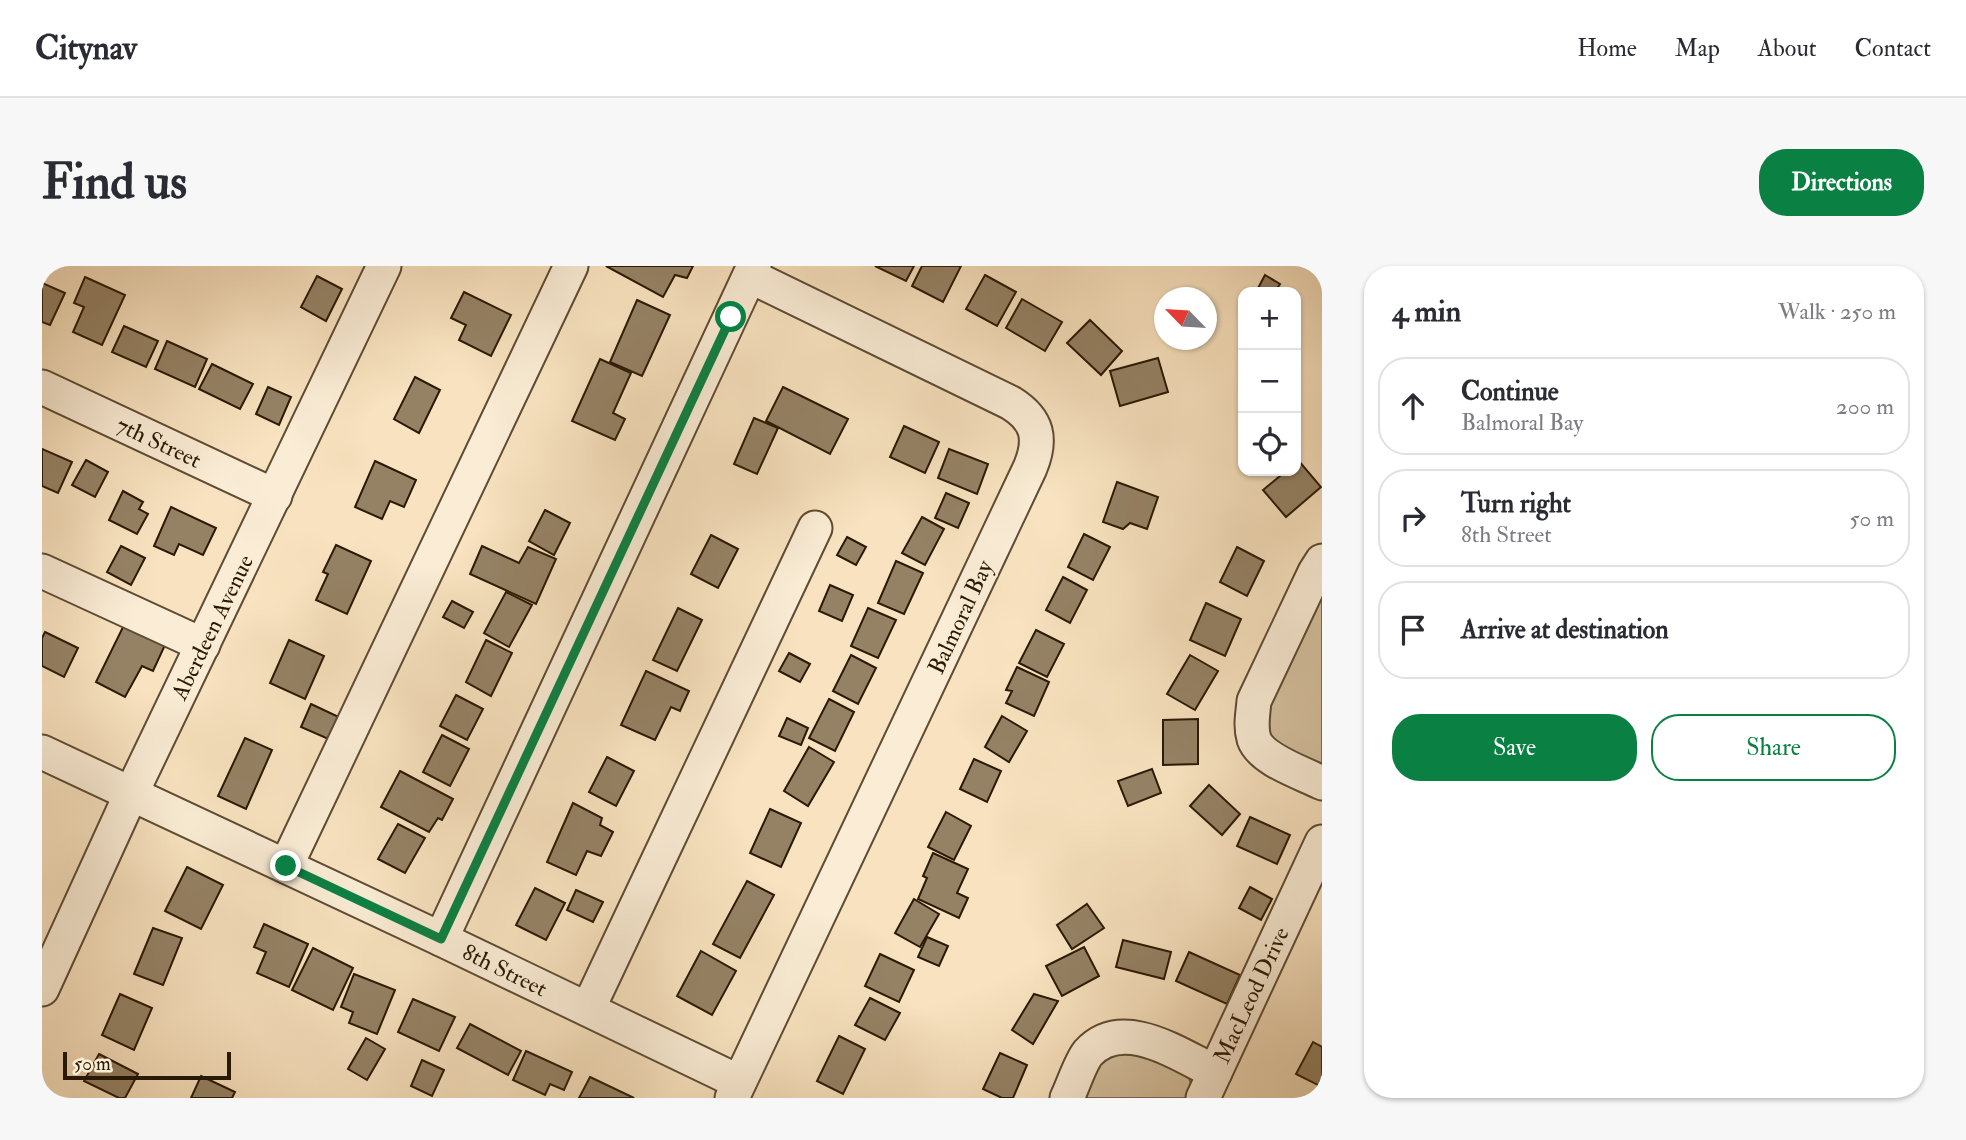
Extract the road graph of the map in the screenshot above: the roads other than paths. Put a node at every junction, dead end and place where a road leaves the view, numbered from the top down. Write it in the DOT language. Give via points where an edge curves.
graph roads {
  1 [pos="384,266"];
  2 [pos="571,266"];
  3 [pos="752,271"];
  4 [pos="42,387"];
  5 [pos="275,496"];
  6 [pos="815,528"];
  7 [pos="1322,561"];
  8 [pos="42,570"];
  9 [pos="203,645"];
  10 [pos="42,752"];
  11 [pos="1322,783"];
  12 [pos="131,794"];
  13 [pos="1322,842"];
  14 [pos="286,866"];
  15 [pos="53,933"];
  16 [pos="441,939"];
  17 [pos="42,989"];
  18 [pos="588,1009"];
  19 [pos="1209,1085"];
  20 [pos="736,1090"];
  21 [pos="1067,1098"];
  1 -- 5 [label="street, Aberdeen Avenue"];
  2 -- 14 [label="street"];
  3 -- 16 [label="street, Balmoral Bay"];
  3 -- 20 [label="street, Balmoral Bay" via="1011,403 1035,427 1037,445"];
  4 -- 5 [label="street, 7th Street"];
  5 -- 9 [label="street, Aberdeen Avenue"];
  6 -- 18 [label="street"];
  7 -- 11 [label="street" via="1254,701 1251,723 1255,741 1266,756"];
  8 -- 9 [label="street"];
  9 -- 12 [label="street, Aberdeen Avenue"];
  10 -- 12 [label="street, 8th Street"];
  12 -- 14 [label="street, 8th Street"];
  12 -- 15 [label="street, Aberdeen Avenue"];
  13 -- 19 [label="street, MacLeod Drive"];
  14 -- 16 [label="street, 8th Street"];
  15 -- 17 [label="street, Aberdeen Avenue"];
  16 -- 18 [label="street, 8th Street"];
  18 -- 20 [label="street, 8th Street"];
  19 -- 21 [label="street, MacLeod Drive" via="1143,1038 1121,1037 1087,1054"];
}
